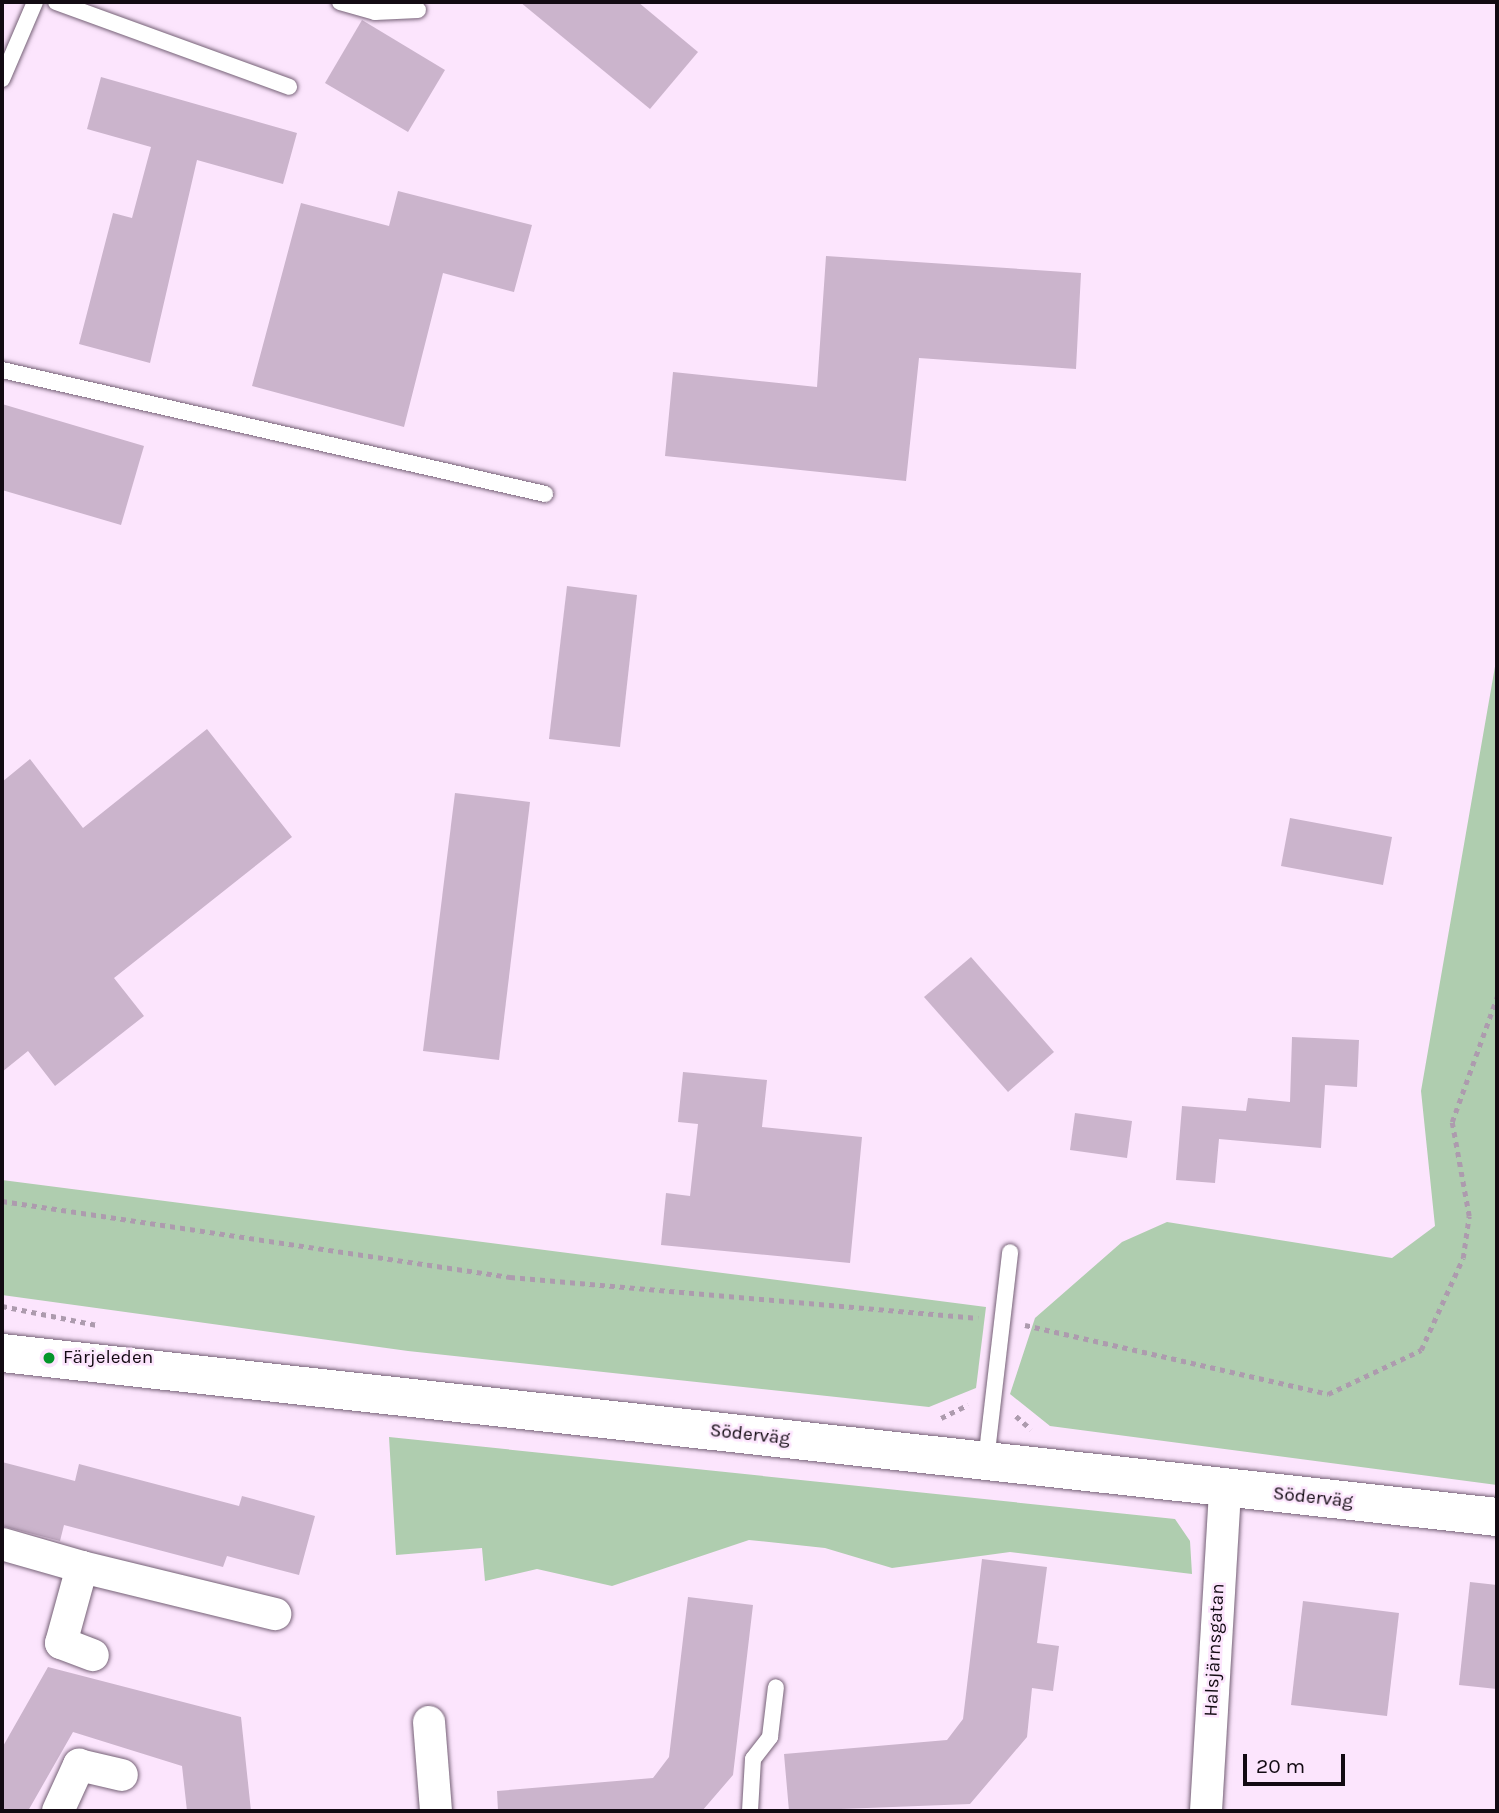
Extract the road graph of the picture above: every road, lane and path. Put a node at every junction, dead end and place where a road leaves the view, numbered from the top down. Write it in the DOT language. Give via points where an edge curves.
graph roads {
  1 [pos="35,2"];
  2 [pos="56,2"];
  3 [pos="340,2"];
  4 [pos="418,10"];
  5 [pos="2,79"];
  6 [pos="289,87"];
  7 [pos="2,370"];
  8 [pos="545,495"];
  9 [pos="1497,997"];
  10 [pos="2,1201"];
  11 [pos="1010,1252"];
  12 [pos="2,1306"];
  13 [pos="43,1311"];
  14 [pos="1003,1320"];
  15 [pos="2,1353"];
  16 [pos="986,1461"];
  17 [pos="1225,1489"];
  18 [pos="1497,1517"];
  19 [pos="2,1544"];
  20 [pos="82,1567"];
  21 [pos="275,1614"];
  22 [pos="93,1655"];
  23 [pos="776,1687"];
  24 [pos="429,1722"];
  25 [pos="122,1775"];
  26 [pos="58,1811"];
  27 [pos="436,1811"];
  28 [pos="750,1811"];
  29 [pos="1206,1811"];
  1 -- 5 [label="lane"];
  2 -- 6 [label="lane"];
  3 -- 4 [label="lane" via="376,12"];
  7 -- 8 [label="lane"];
  9 -- 14 [label="path" via="1452,1122 1469,1216 1462,1258 1421,1350 1328,1394"];
  10 -- 14 [label="path" via="510,1277"];
  11 -- 14 [label="lane"];
  12 -- 13 [label="path"];
  14 -- 16 [label="lane"];
  15 -- 16 [label="main road, Söderväg"];
  16 -- 17 [label="main road, Söderväg"];
  17 -- 18 [label="main road, Söderväg"];
  17 -- 29 [label="street, Halsjärnsgatan"];
  19 -- 20 [label="street"];
  20 -- 21 [label="street"];
  20 -- 22 [label="street" via="61,1643"];
  23 -- 28 [label="lane" via="770,1737 753,1759"];
  24 -- 27 [label="street"];
  25 -- 26 [label="street" via="79,1765"];
}
